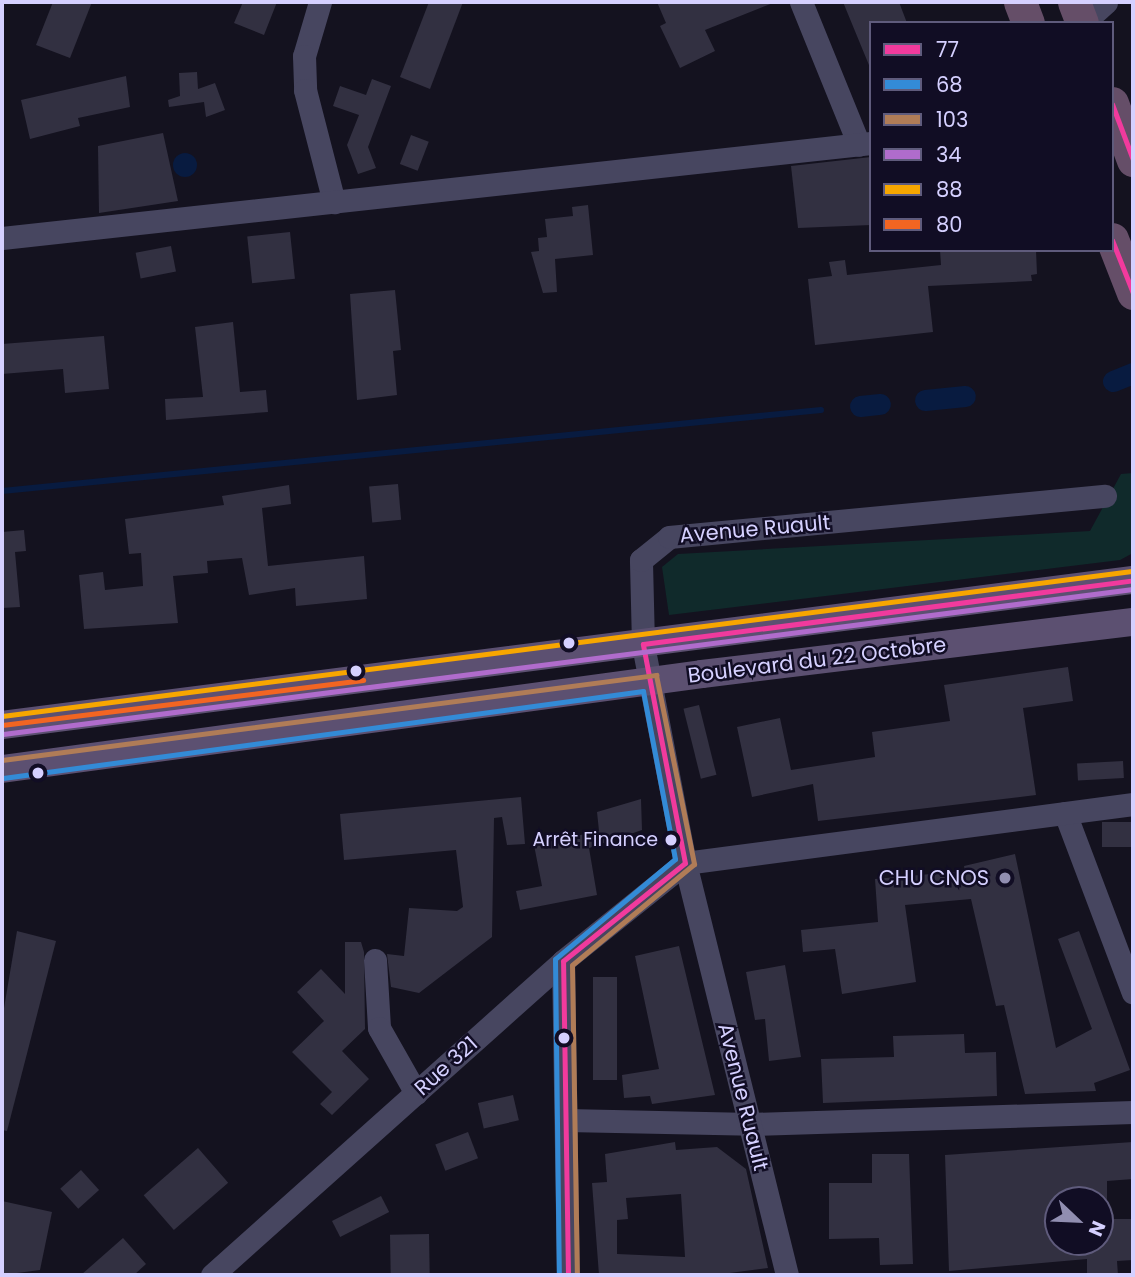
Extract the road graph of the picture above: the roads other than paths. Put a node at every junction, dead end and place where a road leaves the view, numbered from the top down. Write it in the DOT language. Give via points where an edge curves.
graph roads {
  1 [pos="320,2"];
  2 [pos="801,2"];
  3 [pos="1020,2"];
  4 [pos="1074,2"];
  5 [pos="1105,2"];
  6 [pos="1027,21"];
  7 [pos="1081,21"];
  8 [pos="1084,21"];
  9 [pos="1114,108"];
  10 [pos="865,144"];
  11 [pos="1133,160"];
  12 [pos="334,202"];
  13 [pos="2,238"];
  14 [pos="1114,244"];
  15 [pos="1133,293"];
  16 [pos="1105,496"];
  17 [pos="1133,580"];
  18 [pos="1133,622"];
  19 [pos="643,644"];
  20 [pos="650,681"];
  21 [pos="2,725"];
  22 [pos="2,769"];
  23 [pos="1133,804"];
  24 [pos="1065,813"];
  25 [pos="685,863"];
  26 [pos="375,960"];
  27 [pos="563,961"];
  28 [pos="1133,993"];
  29 [pos="416,1093"];
  30 [pos="1133,1112"];
  31 [pos="566,1120"];
  32 [pos="751,1124"];
  33 [pos="212,1275"];
  34 [pos="568,1275"];
  35 [pos="787,1275"];
  1 -- 12 [label="street" via="304,56 305,90"];
  2 -- 10 [label="street"];
  3 -- 6 [label="highway"];
  4 -- 7 [label="highway"];
  5 -- 8 [label="street"];
  9 -- 11 [label="highway"];
  10 -- 12 [label="street"];
  12 -- 13 [label="street"];
  14 -- 15 [label="highway"];
  16 -- 19 [label="street, Avenue Ruault" via="669,537 641,560"];
  17 -- 19 [label="main road, Boulevard du 22 Octobre"];
  18 -- 20 [label="main road, Boulevard du 22 Octobre"];
  19 -- 20 [label="street, Avenue Ruault"];
  19 -- 21 [label="main road, Boulevard du 22 Octobre"];
  20 -- 22 [label="main road, Boulevard du 22 Octobre"];
  20 -- 25 [label="street, Avenue Ruault"];
  23 -- 24 [label="street"];
  24 -- 25 [label="street"];
  24 -- 28 [label="street"];
  25 -- 27 [label="street, Rue 321"];
  25 -- 32 [label="street, Avenue Ruault"];
  26 -- 29 [label="street" via="379,1028"];
  27 -- 29 [label="street, Rue 321"];
  27 -- 31 [label="street"];
  29 -- 33 [label="street, Rue 321"];
  30 -- 32 [label="street"];
  31 -- 32 [label="street"];
  31 -- 34 [label="street"];
  32 -- 35 [label="street, Avenue Ruault"];
}
